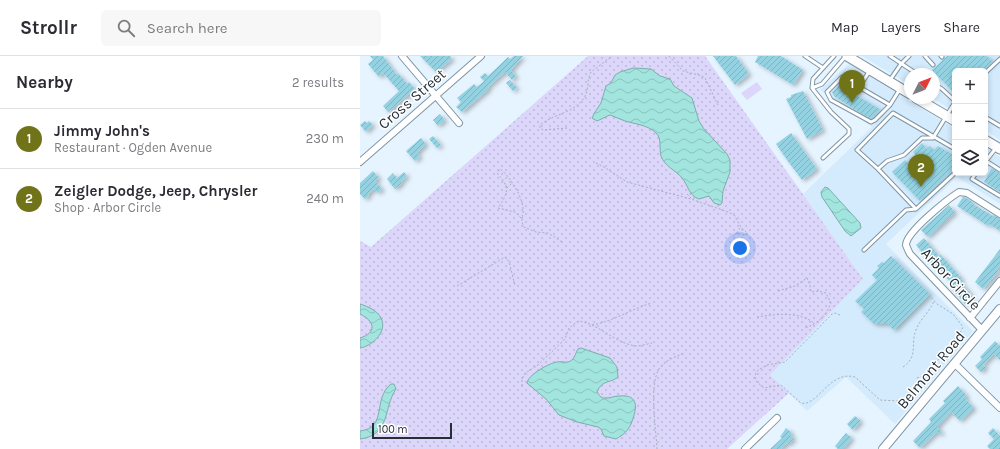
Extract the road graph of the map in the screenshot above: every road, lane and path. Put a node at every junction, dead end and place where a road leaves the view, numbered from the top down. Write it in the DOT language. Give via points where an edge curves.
graph roads {
  1 [pos="402,56"];
  2 [pos="481,56"];
  3 [pos="612,56"];
  4 [pos="669,56"];
  5 [pos="805,56"];
  6 [pos="834,56"];
  7 [pos="846,56"];
  8 [pos="890,56"];
  9 [pos="909,56"];
  10 [pos="925,56"];
  11 [pos="996,56"];
  12 [pos="1000,59"];
  13 [pos="900,64"];
  14 [pos="933,65"];
  15 [pos="823,68"];
  16 [pos="907,68"];
  17 [pos="870,70"];
  18 [pos="988,70"];
  19 [pos="818,73"];
  20 [pos="825,80"];
  21 [pos="889,82"];
  22 [pos="859,87"];
  23 [pos="812,88"];
  24 [pos="900,88"];
  25 [pos="940,88"];
  26 [pos="904,90"];
  27 [pos="436,96"];
  28 [pos="952,98"];
  29 [pos="890,104"];
  30 [pos="926,104"];
  31 [pos="953,104"];
  32 [pos="718,105"];
  33 [pos="946,116"];
  34 [pos="952,119"];
  35 [pos="988,119"];
  36 [pos="459,123"];
  37 [pos="1000,126"];
  38 [pos="566,128"];
  39 [pos="933,138"];
  40 [pos="988,142"];
  41 [pos="952,148"];
  42 [pos="998,148"];
  43 [pos="823,158"];
  44 [pos="988,160"];
  45 [pos="360,162"];
  46 [pos="596,163"];
  47 [pos="988,163"];
  48 [pos="878,170"];
  49 [pos="1000,170"];
  50 [pos="952,176"];
  51 [pos="974,176"];
  52 [pos="512,182"];
  53 [pos="507,188"];
  54 [pos="688,194"];
  55 [pos="1000,196"];
  56 [pos="691,199"];
  57 [pos="916,209"];
  58 [pos="1000,214"];
  59 [pos="521,218"];
  60 [pos="741,227"];
  61 [pos="737,233"];
  62 [pos="733,236"];
  63 [pos="562,242"];
  64 [pos="864,250"];
  65 [pos="1000,281"];
  66 [pos="457,286"];
  67 [pos="515,286"];
  68 [pos="778,291"];
  69 [pos="929,295"];
  70 [pos="934,301"];
  71 [pos="652,303"];
  72 [pos="1000,308"];
  73 [pos="840,315"];
  74 [pos="757,316"];
  75 [pos="970,318"];
  76 [pos="816,324"];
  77 [pos="591,325"];
  78 [pos="805,328"];
  79 [pos="982,330"];
  80 [pos="652,343"];
  81 [pos="685,353"];
  82 [pos="954,363"];
  83 [pos="903,367"];
  84 [pos="917,378"];
  85 [pos="522,386"];
  86 [pos="904,405"];
  87 [pos="1000,408"];
  88 [pos="777,418"];
  89 [pos="657,449"];
  90 [pos="745,449"];
  91 [pos="883,449"];
  1 -- 27 [label="street"];
  2 -- 27 [label="street, Cross Street"];
  3 -- 38 [label="path" via="591,72 587,92 579,103 540,125 543,130"];
  4 -- 32 [label="path" via="683,71 705,78"];
  5 -- 15 [label="lane"];
  6 -- 15 [label="lane"];
  7 -- 17 [label="main road"];
  7 -- 20 [label="lane"];
  8 -- 13 [label="lane"];
  9 -- 13 [label="lane"];
  10 -- 14 [label="lane"];
  11 -- 12 [label="lane"];
  12 -- 18 [label="lane"];
  13 -- 16 [label="lane"];
  13 -- 21 [label="lane"];
  15 -- 19 [label="lane"];
  17 -- 21 [label="main road"];
  17 -- 22 [label="lane"];
  19 -- 20 [label="lane"];
  19 -- 23 [label="lane" via="813,79"];
  20 -- 23 [label="lane"];
  21 -- 24 [label="main road"];
  22 -- 29 [label="lane"];
  22 -- 29 [label="lane" via="842,77 827,92 831,100 871,122"];
  23 -- 43 [label="lane" via="849,129 849,134"];
  24 -- 26 [label="main road"];
  24 -- 29 [label="lane"];
  25 -- 28 [label="lane"];
  27 -- 36 [label="street"];
  27 -- 45 [label="street, Cross Street"];
  30 -- 33 [label="main road"];
  31 -- 33 [label="lane"];
  33 -- 34 [label="main road"];
  33 -- 39 [label="lane"];
  35 -- 37 [label="lane"];
  39 -- 41 [label="lane"];
  39 -- 48 [label="lane" via="922,138 904,155 887,161"];
  39 -- 48 [label="lane" via="893,113 857,150"];
  40 -- 42 [label="main road"];
  42 -- 44 [label="lane"];
  46 -- 56 [label="path" via="627,182"];
  47 -- 49 [label="lane"];
  48 -- 57 [label="lane"];
  50 -- 57 [label="lane"];
  51 -- 55 [label="lane" via="972,179"];
  52 -- 53 [label="path"];
  52 -- 53 [label="path" via="504,172 500,169 498,171"];
  52 -- 59 [label="path" via="519,194 523,212"];
  53 -- 59 [label="path" via="498,208 515,212"];
  54 -- 56 [label="path"];
  56 -- 60 [label="path" via="734,215"];
  57 -- 64 [label="lane" via="906,210"];
  58 -- 75 [label="street, Arbor Circle" via="967,193 959,192 926,218 913,232 906,246 910,254"];
  59 -- 63 [label="path" via="524,228 548,233"];
  60 -- 61 [label="path"];
  60 -- 61 [label="path" via="748,234 744,236"];
  61 -- 62 [label="path"];
  65 -- 75 [label="street"];
  66 -- 67 [label="path" via="505,257 508,258"];
  68 -- 76 [label="path" via="795,286 807,278 811,292 826,293 831,303"];
  69 -- 70 [label="path"];
  70 -- 83 [label="path" via="916,330 912,357"];
  70 -- 84 [label="path" via="949,311 963,327 924,376"];
  71 -- 77 [label="path" via="610,321"];
  72 -- 79 [label="main road, Belmont Road"];
  73 -- 86 [label="path" via="832,314 785,362 767,365 758,370 755,377 757,382 764,388 781,385 803,404 811,401 833,381 850,375 880,400 899,401"];
  74 -- 76 [label="path" via="800,316"];
  75 -- 79 [label="street, Arbor Circle"];
  76 -- 78 [label="path"];
  77 -- 80 [label="path" via="627,344 638,346"];
  77 -- 85 [label="path" via="578,321 572,324 565,339 538,366 524,374"];
  79 -- 82 [label="main road, Belmont Road"];
  81 -- 89 [label="path" via="664,363 656,377 654,407"];
  82 -- 87 [label="street"];
  82 -- 91 [label="main road, Belmont Road"];
  88 -- 90 [label="street"];
}
